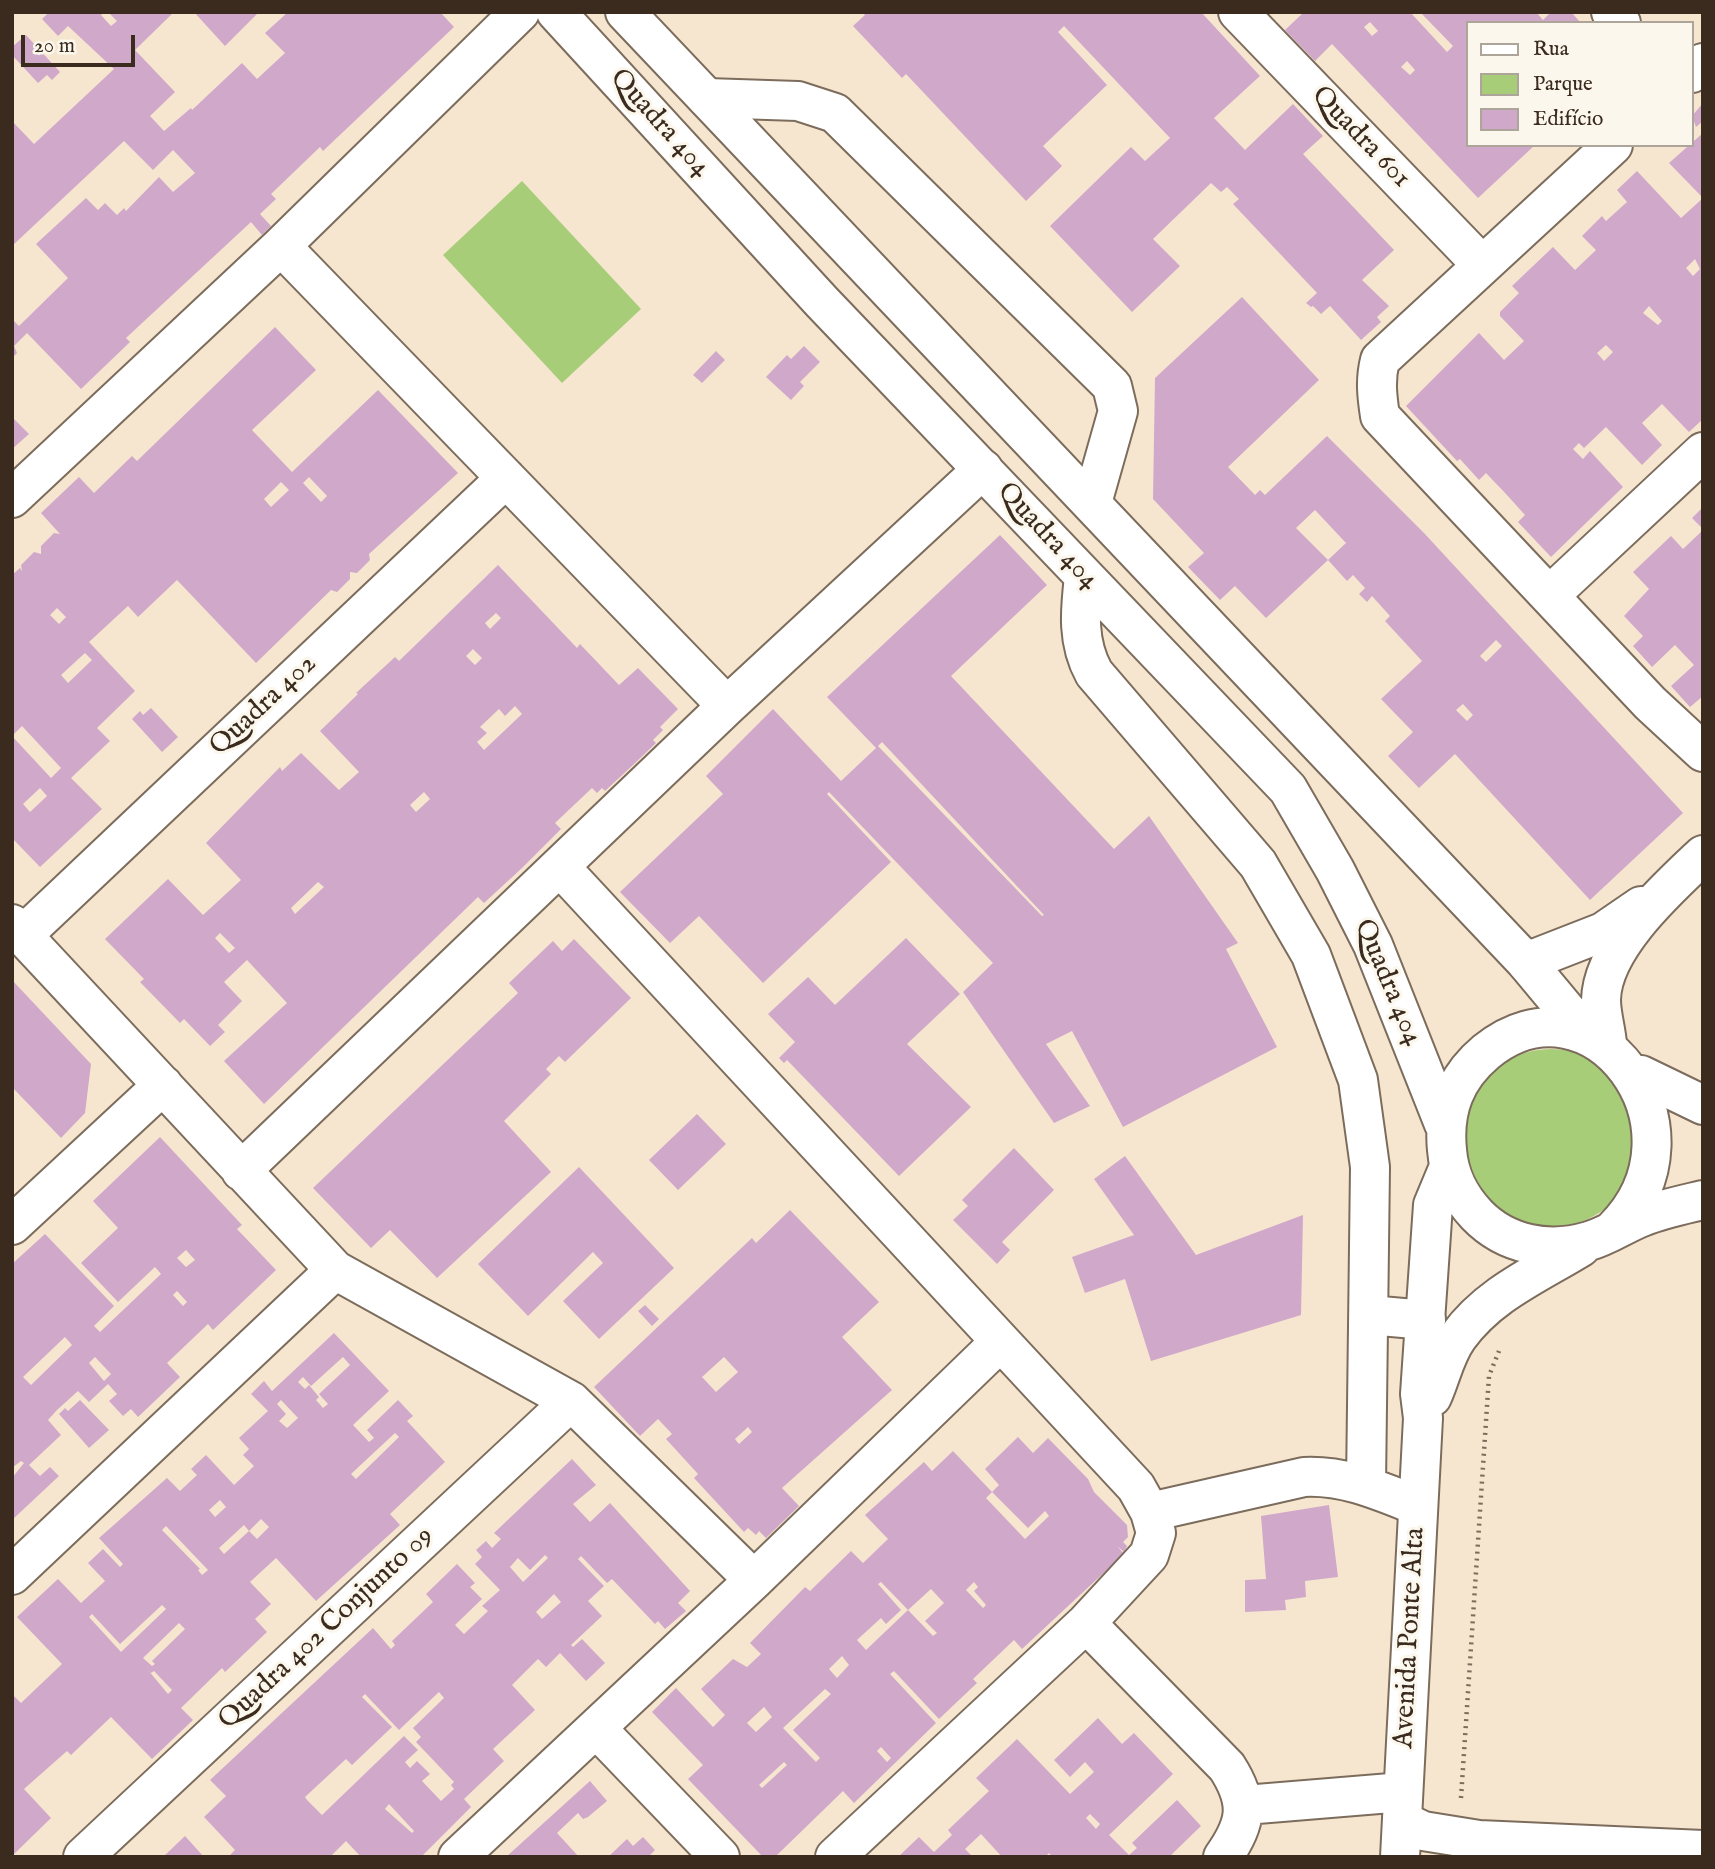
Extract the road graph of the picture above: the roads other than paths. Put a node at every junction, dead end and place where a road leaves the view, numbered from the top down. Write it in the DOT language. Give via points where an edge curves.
graph roads {
  1 [pos="520,12"];
  2 [pos="556,12"];
  3 [pos="625,12"];
  4 [pos="1238,12"];
  5 [pos="706,98"];
  6 [pos="1611,147"];
  7 [pos="281,246"];
  8 [pos="861,261"];
  9 [pos="1482,265"];
  10 [pos="822,303"];
  11 [pos="1703,452"];
  12 [pos="983,469"];
  13 [pos="506,478"];
  14 [pos="12,498"];
  15 [pos="1092,502"];
  16 [pos="1084,577"];
  17 [pos="1550,595"];
  18 [pos="727,706"];
  19 [pos="1703,752"];
  20 [pos="1703,855"];
  21 [pos="561,868"];
  22 [pos="1669,887"];
  23 [pos="18,929"];
  24 [pos="1526,962"];
  25 [pos="1597,1039"];
  26 [pos="1642,1075"];
  27 [pos="163,1085"];
  28 [pos="1703,1105"];
  29 [pos="1444,1124"];
  30 [pos="1448,1170"];
  31 [pos="241,1171"];
  32 [pos="1703,1200"];
  33 [pos="12,1225"];
  34 [pos="1602,1235"];
  35 [pos="335,1270"];
  36 [pos="1369,1315"];
  37 [pos="1426,1320"];
  38 [pos="1000,1342"];
  39 [pos="571,1401"];
  40 [pos="1423,1418"];
  41 [pos="1366,1485"];
  42 [pos="1418,1506"];
  43 [pos="1150,1512"];
  44 [pos="12,1575"];
  45 [pos="754,1580"];
  46 [pos="1086,1623"];
  47 [pos="597,1729"];
  48 [pos="1245,1805"];
  49 [pos="1402,1823"];
  50 [pos="1703,1850"];
  51 [pos="83,1857"];
  52 [pos="458,1857"];
  53 [pos="720,1857"];
  54 [pos="835,1857"];
  55 [pos="1223,1857"];
  1 -- 7 [label="street"];
  2 -- 10 [label="street, Quadra 404"];
  3 -- 5 [label="street"];
  4 -- 9 [label="street, Quadra 601"];
  5 -- 8 [label="street"];
  5 -- 15 [label="street" via="798,101 835,113 1112,386 1118,411"];
  6 -- 9 [label="street"];
  7 -- 13 [label="street"];
  7 -- 14 [label="street"];
  8 -- 10 [label="street"];
  8 -- 15 [label="street"];
  9 -- 17 [label="street" via="1380,360 1375,378 1380,416"];
  10 -- 12 [label="street, Quadra 404"];
  11 -- 17 [label="street"];
  12 -- 16 [label="street, Quadra 404"];
  12 -- 18 [label="street"];
  13 -- 18 [label="street"];
  13 -- 23 [label="street, Quadra 402"];
  15 -- 24 [label="street"];
  16 -- 29 [label="street, Quadra 404" via="1288,789 1373,945"];
  16 -- 36 [label="street" via="1079,617 1084,655 1094,673 1258,864 1311,954 1358,1080 1370,1167"];
  17 -- 19 [label="street" via="1650,703"];
  18 -- 21 [label="street"];
  20 -- 22 [label="street"];
  21 -- 31 [label="street"];
  21 -- 38 [label="street"];
  22 -- 24 [label="street" via="1603,932"];
  22 -- 25 [label="street" via="1634,927 1609,966"];
  23 -- 27 [label="street"];
  24 -- 25 [label="street"];
  25 -- 26 [label="street"];
  25 -- 29 [label="street" via="1563,1029 1538,1029 1494,1046 1460,1080"];
  26 -- 28 [label="street"];
  26 -- 34 [label="street" via="1661,1131 1660,1161 1632,1214"];
  27 -- 31 [label="street"];
  27 -- 33 [label="street"];
  29 -- 30 [label="street"];
  30 -- 34 [label="street" via="1464,1201 1489,1227 1520,1243 1556,1248"];
  30 -- 37 [label="street, Avenida Ponte Alta" via="1433,1205"];
  31 -- 35 [label="street"];
  32 -- 34 [label="street" via="1665,1208"];
  34 -- 40 [label="street, Avenida Ponte Alta" via="1540,1268 1479,1312 1457,1338"];
  35 -- 39 [label="street"];
  35 -- 44 [label="street"];
  36 -- 37 [label="street"];
  36 -- 41 [label="street"];
  37 -- 40 [label="street, Avenida Ponte Alta" via="1420,1394"];
  38 -- 43 [label="street" via="1136,1487"];
  38 -- 45 [label="street"];
  39 -- 45 [label="street"];
  39 -- 51 [label="street, Quadra 402 Conjunto 09"];
  40 -- 42 [label="street, Avenida Ponte Alta"];
  41 -- 42 [label="street"];
  41 -- 43 [label="street" via="1341,1478 1304,1477"];
  42 -- 49 [label="street, Avenida Ponte Alta"];
  43 -- 46 [label="street" via="1156,1533 1149,1555"];
  45 -- 47 [label="street"];
  46 -- 48 [label="street" via="1227,1767"];
  46 -- 54 [label="street"];
  47 -- 52 [label="street"];
  47 -- 53 [label="street"];
  48 -- 49 [label="street"];
  48 -- 55 [label="street" via="1238,1836"];
  49 -- 50 [label="street" via="1457,1837"];
}
